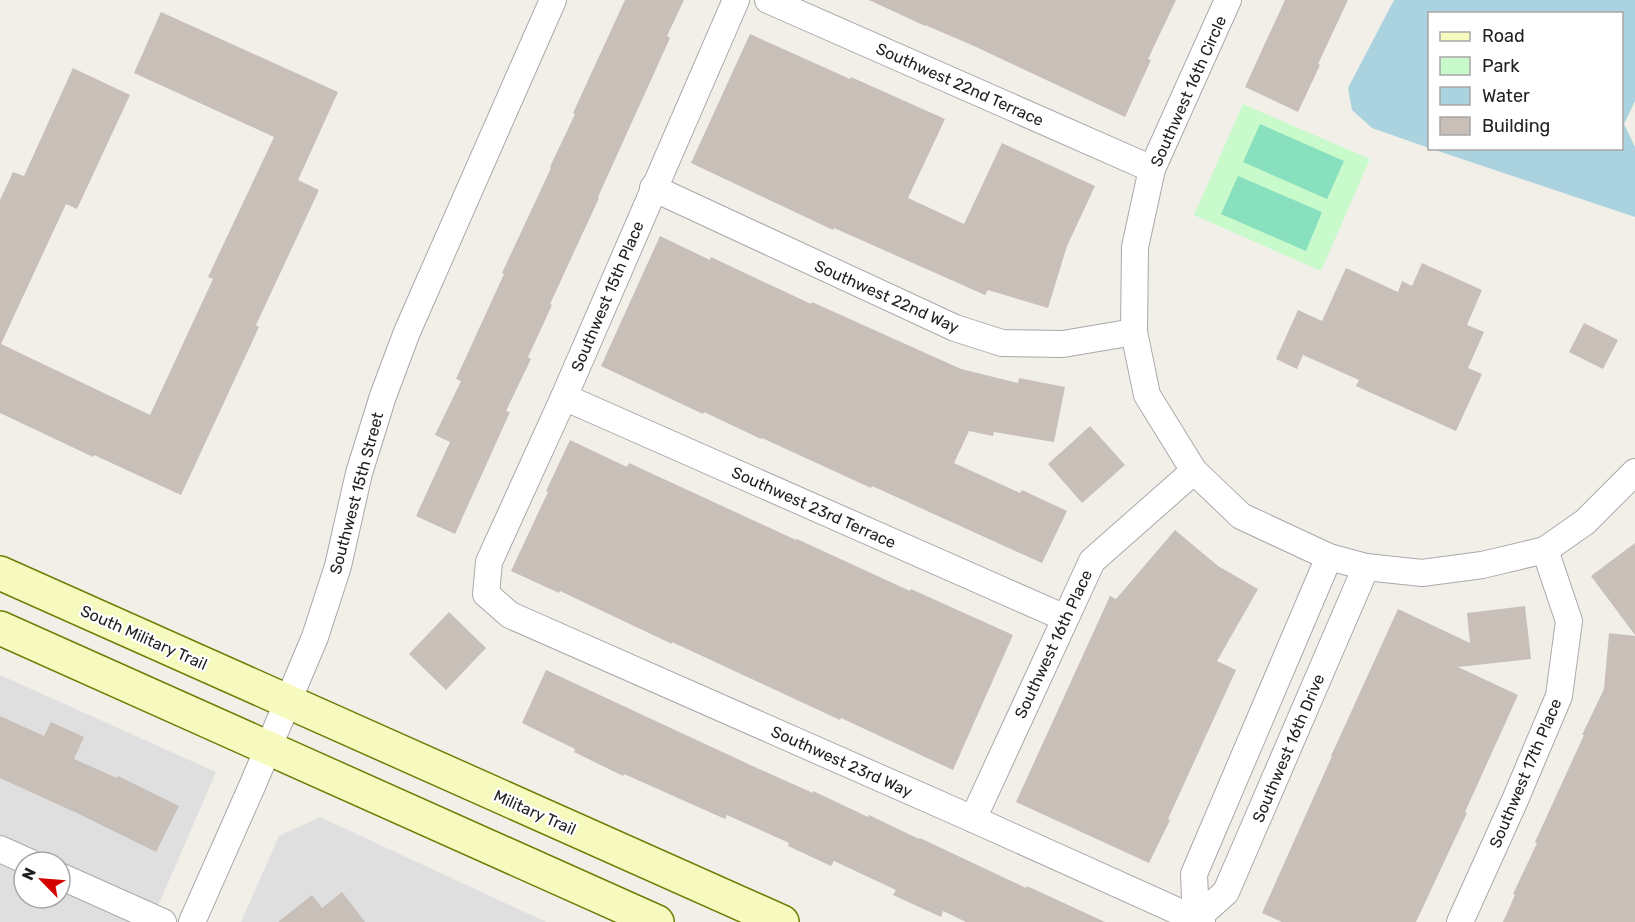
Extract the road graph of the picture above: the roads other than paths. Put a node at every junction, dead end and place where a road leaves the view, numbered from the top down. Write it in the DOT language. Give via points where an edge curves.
graph roads {
  1 [pos="553,0"];
  2 [pos="736,0"];
  3 [pos="768,0"];
  4 [pos="1228,0"];
  5 [pos="1152,168"];
  6 [pos="653,188"];
  7 [pos="1134,332"];
  8 [pos="564,397"];
  9 [pos="1194,471"];
  10 [pos="1635,472"];
  11 [pos="1545,549"];
  12 [pos="1329,557"];
  13 [pos="1366,567"];
  14 [pos="0,573"];
  15 [pos="486,594"];
  16 [pos="1065,618"];
  17 [pos="0,628"];
  18 [pos="289,702"];
  19 [pos="268,749"];
  20 [pos="973,819"];
  21 [pos="72,881"];
  22 [pos="1197,921"];
  23 [pos="163,922"];
  24 [pos="192,922"];
  25 [pos="657,922"];
  26 [pos="782,922"];
  27 [pos="1460,922"];
  1 -- 18 [label="street, Southwest 15th Street" via="387,385 359,473 338,566"];
  2 -- 6 [label="street, Southwest 15th Place"];
  3 -- 5 [label="street, Southwest 22nd Terrace"];
  4 -- 5 [label="street, Southwest 16th Circle"];
  5 -- 7 [label="street, Southwest 16th Circle" via="1135,247"];
  6 -- 7 [label="street, Southwest 22nd Way" via="955,328 1002,343 1062,344"];
  6 -- 8 [label="street, Southwest 15th Place"];
  7 -- 9 [label="street, Southwest 16th Circle" via="1147,395"];
  8 -- 15 [label="street, Southwest 15th Place" via="489,562"];
  8 -- 16 [label="street, Southwest 23rd Terrace"];
  9 -- 12 [label="street, Southwest 16th Circle" via="1241,516"];
  9 -- 16 [label="street, Southwest 16th Place" via="1092,561"];
  10 -- 11 [label="street, Southwest 16th Circle" via="1586,522"];
  11 -- 13 [label="street, Southwest 16th Circle" via="1482,565 1422,573"];
  11 -- 27 [label="street, Southwest 17th Place" via="1569,621 1558,696"];
  12 -- 13 [label="street, Southwest 16th Circle"];
  12 -- 22 [label="street" via="1194,874"];
  13 -- 22 [label="street, Southwest 16th Drive" via="1226,892"];
  14 -- 18 [label="street, South Military Trail"];
  15 -- 20 [label="street, Southwest 23rd Way" via="510,615"];
  16 -- 20 [label="street, Southwest 16th Place"];
  17 -- 19 [label="street"];
  18 -- 19 [label="street, Southwest 15th Street"];
  18 -- 26 [label="street, Military Trail"];
  19 -- 24 [label="street, Southwest 15th Street"];
  19 -- 25 [label="street"];
  20 -- 22 [label="street, Southwest 23rd Way"];
  21 -- 23 [label="street"];
}
